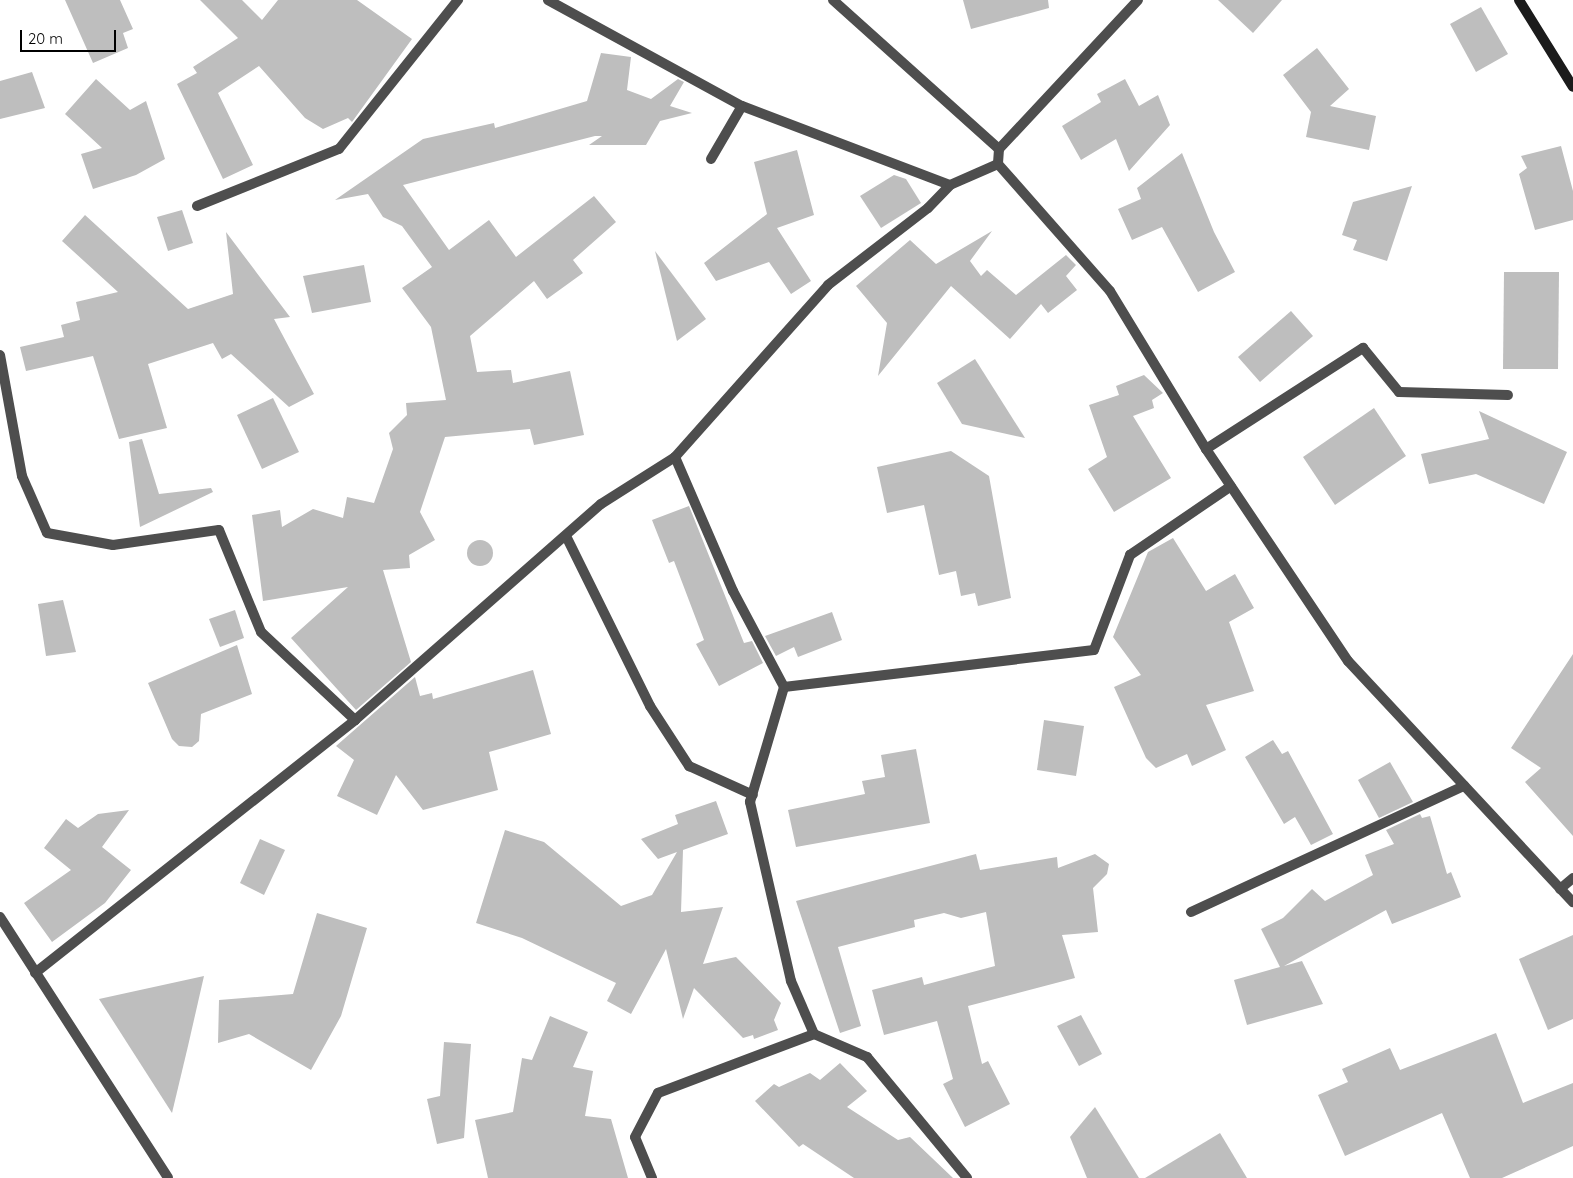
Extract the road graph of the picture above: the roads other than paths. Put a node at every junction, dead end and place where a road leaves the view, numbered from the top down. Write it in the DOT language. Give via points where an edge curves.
graph roads {
  1 [pos="458,0"];
  2 [pos="548,0"];
  3 [pos="833,0"];
  4 [pos="1138,0"];
  5 [pos="1520,0"];
  6 [pos="1573,87"];
  7 [pos="742,106"];
  8 [pos="999,149"];
  9 [pos="711,160"];
  10 [pos="998,164"];
  11 [pos="950,184"];
  12 [pos="197,206"];
  13 [pos="0,355"];
  14 [pos="1508,394"];
  15 [pos="1206,449"];
  16 [pos="675,457"];
  17 [pos="1231,486"];
  18 [pos="566,536"];
  19 [pos="784,687"];
  20 [pos="354,720"];
  21 [pos="1464,786"];
  22 [pos="753,795"];
  23 [pos="1573,878"];
  24 [pos="1560,889"];
  25 [pos="1573,902"];
  26 [pos="1191,912"];
  27 [pos="0,917"];
  28 [pos="35,973"];
  29 [pos="814,1034"];
  30 [pos="168,1178"];
  31 [pos="652,1178"];
  32 [pos="967,1178"];
  1 -- 12 [label="street" via="339,149"];
  2 -- 7 [label="street"];
  3 -- 8 [label="street"];
  4 -- 8 [label="street"];
  5 -- 6 [label="street"];
  7 -- 9 [label="street"];
  7 -- 11 [label="street"];
  8 -- 10 [label="street"];
  10 -- 11 [label="street"];
  10 -- 15 [label="street" via="1110,291"];
  11 -- 16 [label="street" via="928,208 828,285"];
  13 -- 20 [label="street" via="22,476 47,533 113,545 219,530 261,632"];
  14 -- 15 [label="street" via="1398,392 1363,348"];
  15 -- 17 [label="street"];
  16 -- 18 [label="street" via="601,504"];
  16 -- 19 [label="street" via="734,591"];
  17 -- 19 [label="street" via="1130,555 1094,650"];
  17 -- 21 [label="street" via="1348,661"];
  18 -- 20 [label="street"];
  18 -- 22 [label="street" via="650,706 688,766"];
  19 -- 22 [label="street"];
  20 -- 28 [label="street"];
  21 -- 24 [label="street"];
  21 -- 26 [label="street"];
  22 -- 29 [label="street" via="750,802 791,981"];
  23 -- 24 [label="street"];
  24 -- 25 [label="street"];
  27 -- 28 [label="street"];
  28 -- 30 [label="street"];
  29 -- 31 [label="street" via="658,1092 635,1137"];
  29 -- 32 [label="street" via="867,1057"];
}
